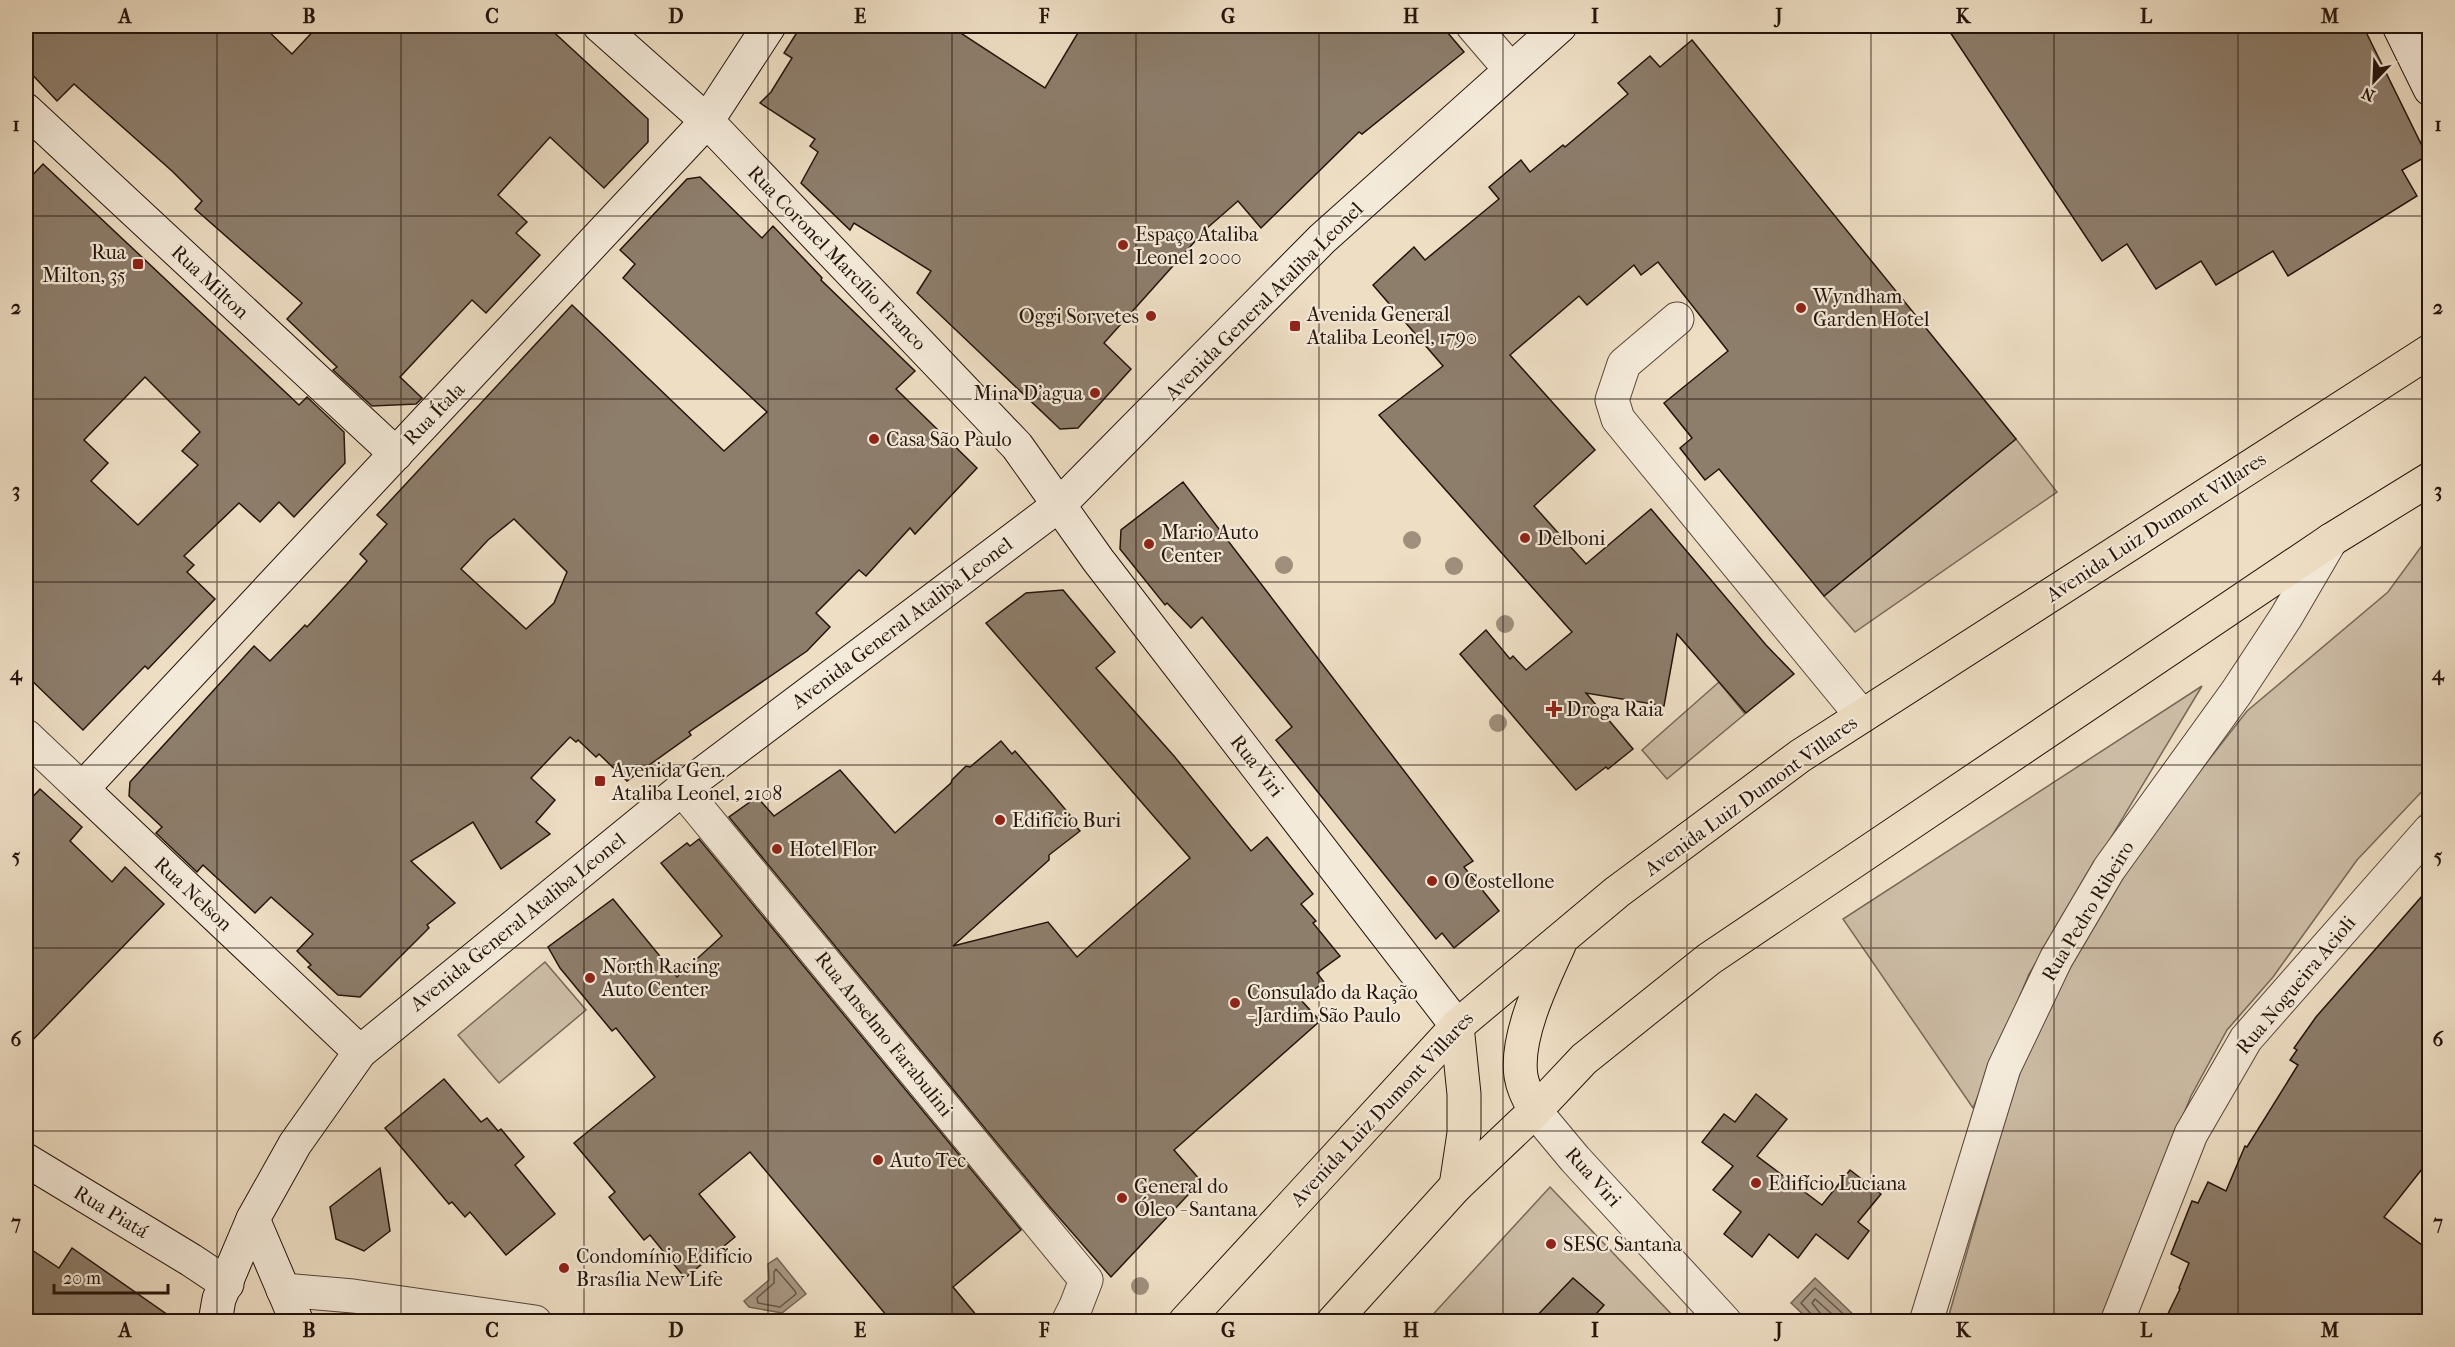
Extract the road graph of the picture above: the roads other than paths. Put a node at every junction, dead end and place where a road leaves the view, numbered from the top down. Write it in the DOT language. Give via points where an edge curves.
graph roads {
  1 [pos="600,26"];
  2 [pos="769,26"];
  3 [pos="1473,26"];
  4 [pos="1560,26"];
  5 [pos="2399,26"];
  6 [pos="1510,69"];
  7 [pos="2430,89"];
  8 [pos="26,110"];
  9 [pos="707,121"];
  10 [pos="1677,319"];
  11 [pos="2430,351"];
  12 [pos="396,454"];
  13 [pos="2430,478"];
  14 [pos="1059,505"];
  15 [pos="2331,540"];
  16 [pos="1862,716"];
  17 [pos="26,736"];
  18 [pos="82,789"];
  19 [pos="682,789"];
  20 [pos="2430,830"];
  21 [pos="1564,936"];
  22 [pos="1457,1026"];
  23 [pos="360,1052"];
  24 [pos="1535,1111"];
  25 [pos="26,1160"];
  26 [pos="1456,1186"];
  27 [pos="253,1219"];
  28 [pos="227,1284"];
  29 [pos="283,1290"];
  30 [pos="215,1322"];
  31 [pos="297,1322"];
  32 [pos="535,1322"];
  33 [pos="1068,1322"];
  34 [pos="1185,1322"];
  35 [pos="1333,1322"];
  36 [pos="1725,1322"];
  37 [pos="1926,1322"];
  38 [pos="2117,1322"];
  1 -- 9 [label="main road, Rua Coronel Marcílio Franco"];
  2 -- 9 [label="main road, Rua Ítala"];
  3 -- 6 [label="main road"];
  4 -- 6 [label="main road, Avenida General Ataliba Leonel"];
  5 -- 7 [label="main road"];
  6 -- 14 [label="main road, Avenida General Ataliba Leonel" via="1322,240"];
  8 -- 12 [label="main road, Rua Milton"];
  9 -- 12 [label="main road, Rua Ítala"];
  9 -- 14 [label="main road, Rua Coronel Marcílio Franco" via="1017,446"];
  10 -- 16 [label="main road" via="1624,364 1612,400 1618,419"];
  11 -- 16 [label="main road, Avenida Luiz Dumont Villares"];
  12 -- 18 [label="main road, Rua Ítala"];
  13 -- 15 [label="main road"];
  14 -- 19 [label="main road, Avenida General Ataliba Leonel"];
  14 -- 22 [label="main road, Rua Viri"];
  15 -- 24 [label="main road" via="1709,959 1584,1059"];
  15 -- 37 [label="main road, Rua Pedro Ribeiro" via="2236,693 2109,869 2056,959 2004,1068"];
  16 -- 21 [label="main road, Avenida Luiz Dumont Villares" via="1800,756"];
  17 -- 18 [label="main road, Rua Nelson"];
  18 -- 23 [label="main road, Rua Nelson"];
  19 -- 23 [label="main road, Avenida General Ataliba Leonel"];
  19 -- 33 [label="main road, Rua Anselmo Farabulini" via="1086,1280"];
  20 -- 38 [label="main road, Rua Nogueira Acioli" via="2246,1039 2191,1134"];
  21 -- 22 [label="main road, Avenida Luiz Dumont Villares"];
  21 -- 24 [label="main road" via="1536,1000 1521,1057 1525,1092"];
  22 -- 26 [label="main road" via="1464,1133"];
  22 -- 34 [label="main road, Avenida Luiz Dumont Villares"];
  23 -- 27 [label="main road, Avenida General Ataliba Leonel" via="295,1144"];
  24 -- 26 [label="main road"];
  24 -- 36 [label="main road, Rua Viri"];
  25 -- 28 [label="main road, Rua Piatá"];
  26 -- 35 [label="main road"];
  27 -- 28 [label="main road, Avenida General Ataliba Leonel"];
  27 -- 29 [label="main road"];
  28 -- 30 [label="main road, Avenida General Ataliba Leonel" via="219,1299"];
  29 -- 31 [label="main road"];
  29 -- 32 [label="main road"];
}
